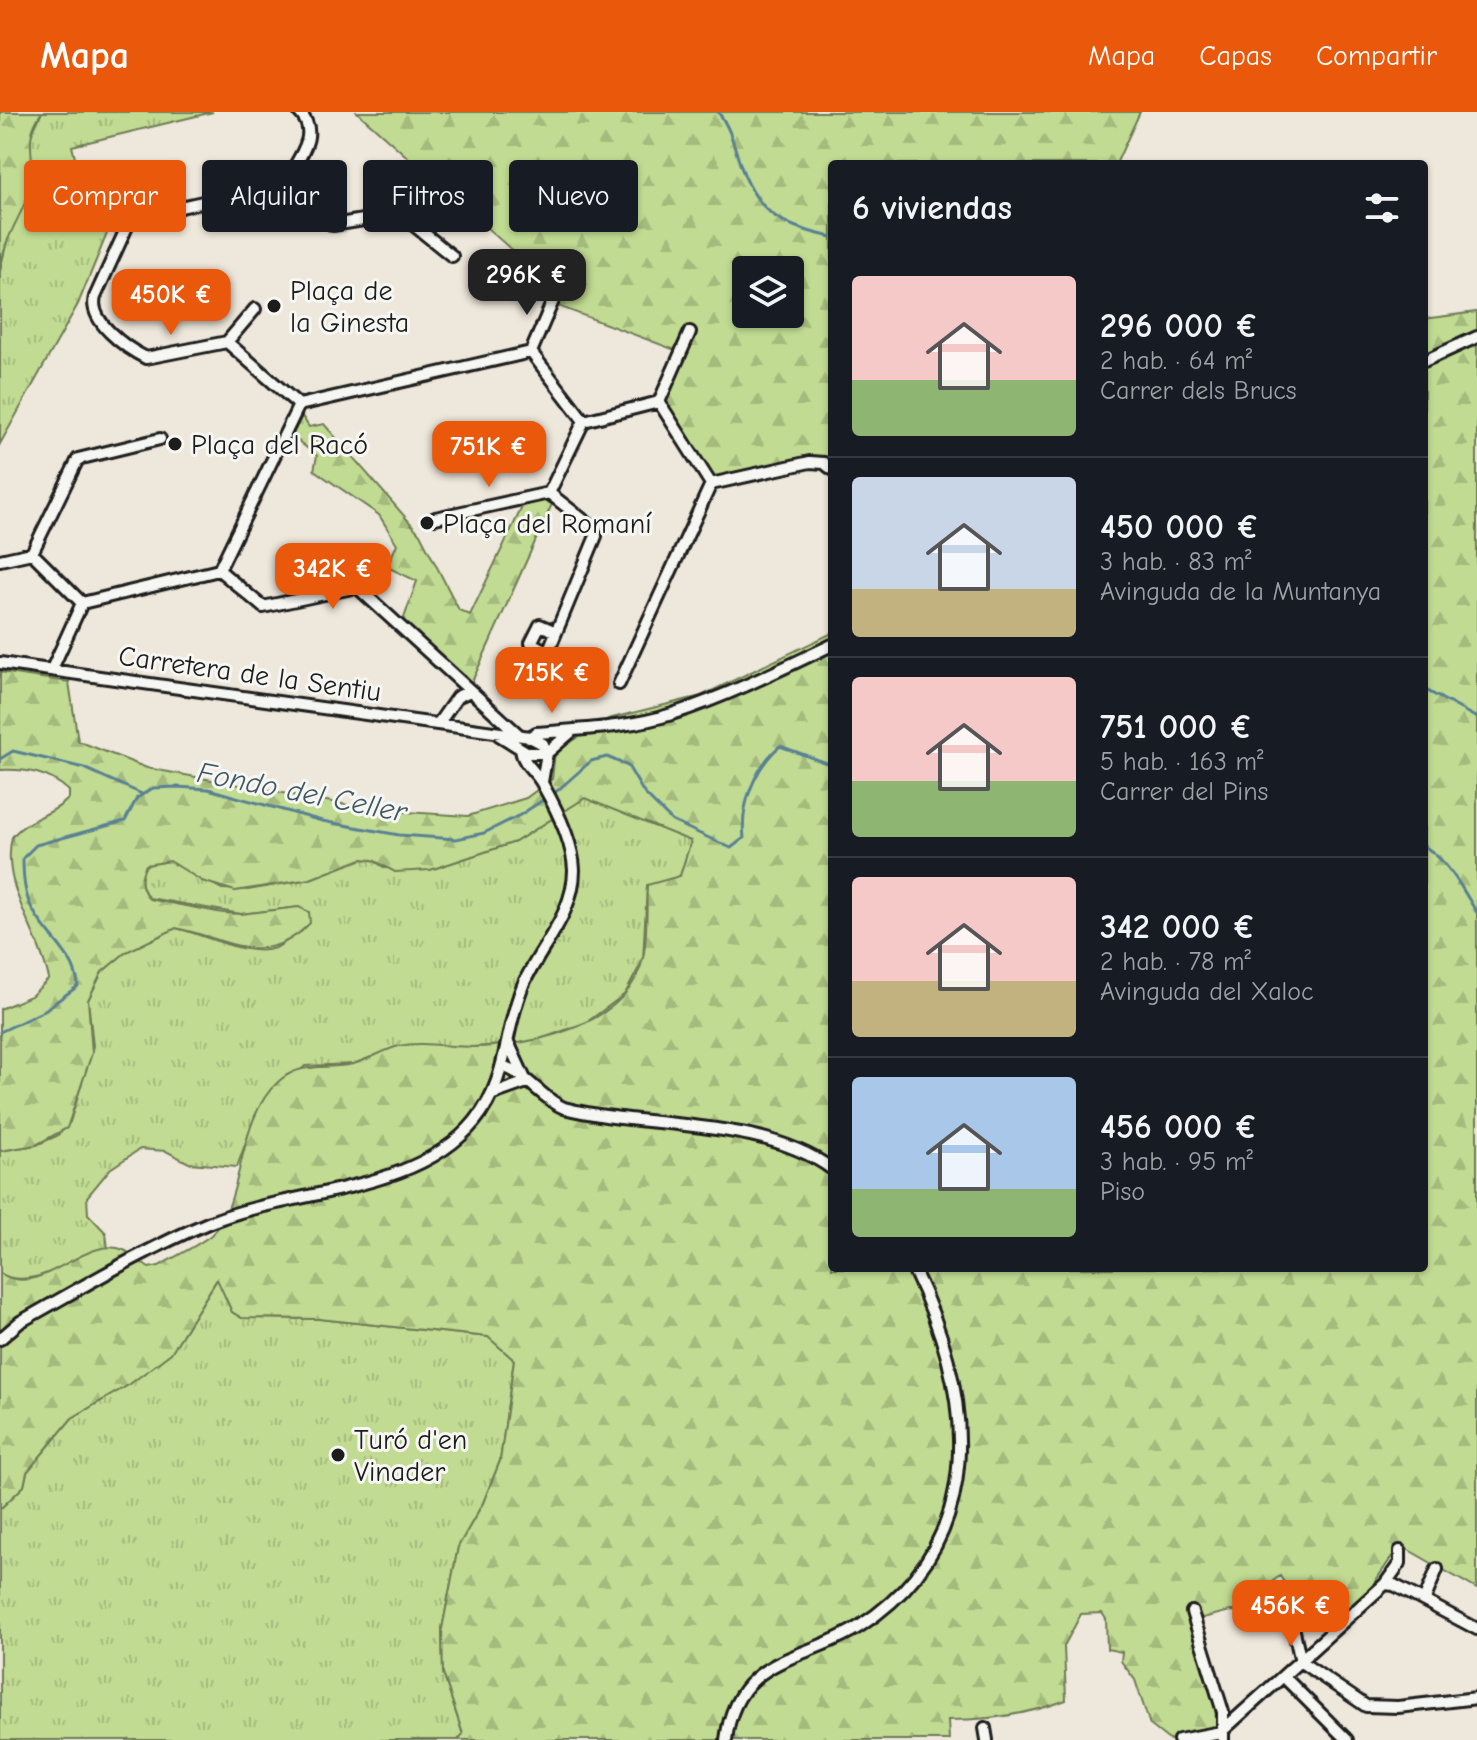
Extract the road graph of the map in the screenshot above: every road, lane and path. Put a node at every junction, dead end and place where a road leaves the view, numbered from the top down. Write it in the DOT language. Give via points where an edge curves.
graph roads {
  1 [pos="299,112"];
  2 [pos="297,160"];
  3 [pos="347,224"];
  4 [pos="125,232"];
  5 [pos="452,256"];
  6 [pos="555,296"];
  7 [pos="255,309"];
  8 [pos="690,332"];
  9 [pos="1477,337"];
  10 [pos="227,342"];
  11 [pos="531,352"];
  12 [pos="1428,359"];
  13 [pos="659,402"];
  14 [pos="299,405"];
  15 [pos="584,421"];
  16 [pos="160,439"];
  17 [pos="828,466"];
  18 [pos="711,484"];
  19 [pos="549,493"];
  20 [pos="435,518"];
  21 [pos="32,553"];
  22 [pos="0,560"];
  23 [pos="373,560"];
  24 [pos="219,570"];
  25 [pos="357,587"];
  26 [pos="82,603"];
  27 [pos="554,631"];
  28 [pos="828,647"];
  29 [pos="0,663"];
  30 [pos="52,669"];
  31 [pos="455,677"];
  32 [pos="619,684"];
  33 [pos="470,691"];
  34 [pos="457,697"];
  35 [pos="438,724"];
  36 [pos="577,730"];
  37 [pos="494,732"];
  38 [pos="527,735"];
  39 [pos="521,750"];
  40 [pos="547,753"];
  41 [pos="544,785"];
  42 [pos="509,1041"];
  43 [pos="501,1070"];
  44 [pos="527,1082"];
  45 [pos="493,1094"];
  46 [pos="828,1167"];
  47 [pos="915,1272"];
  48 [pos="0,1339"];
  49 [pos="1400,1551"];
  50 [pos="1437,1569"];
  51 [pos="1385,1584"];
  52 [pos="1286,1596"];
  53 [pos="1424,1601"];
  54 [pos="1192,1612"];
  55 [pos="1477,1629"];
  56 [pos="1301,1662"];
  57 [pos="1285,1678"];
  58 [pos="1477,1698"];
  59 [pos="985,1728"];
  60 [pos="1222,1736"];
  61 [pos="726,1740"];
  62 [pos="987,1740"];
  63 [pos="1179,1740"];
  64 [pos="1347,1740"];
  1 -- 2 [label="street" via="311,133"];
  3 -- 5 [label="street" via="400,214"];
  4 -- 10 [label="street" via="95,297 96,317 146,358"];
  6 -- 11 [label="street"];
  7 -- 10 [label="street"];
  8 -- 13 [label="street"];
  9 -- 12 [label="street"];
  10 -- 14 [label="street"];
  11 -- 14 [label="street"];
  11 -- 15 [label="street"];
  13 -- 15 [label="street"];
  13 -- 18 [label="street"];
  14 -- 24 [label="street"];
  15 -- 19 [label="street"];
  16 -- 21 [label="street" via="78,459"];
  17 -- 18 [label="street" via="810,462"];
  18 -- 32 [label="street"];
  19 -- 20 [label="street"];
  19 -- 27 [label="street" via="591,526 596,536"];
  21 -- 22 [label="street"];
  21 -- 26 [label="street"];
  23 -- 25 [label="street"];
  24 -- 25 [label="street" via="263,607"];
  24 -- 26 [label="street"];
  25 -- 31 [label="street"];
  26 -- 30 [label="street"];
  28 -- 36 [label="street" via="670,715"];
  29 -- 30 [label="street, Carretera de la Sentiu"];
  30 -- 35 [label="street, Carretera de la Sentiu"];
  31 -- 33 [label="street"];
  31 -- 34 [label="street"];
  33 -- 34 [label="street"];
  33 -- 38 [label="street"];
  34 -- 35 [label="street"];
  35 -- 37 [label="street, Carretera de la Sentiu"];
  36 -- 38 [label="street, Carretera de la Sentiu"];
  36 -- 40 [label="street"];
  37 -- 38 [label="street, Carretera de la Sentiu"];
  37 -- 39 [label="street"];
  38 -- 39 [label="street"];
  38 -- 40 [label="street" via="543,744"];
  39 -- 40 [label="street"];
  39 -- 41 [label="street"];
  40 -- 41 [label="street"];
  41 -- 42 [label="street" via="573,862 573,885 556,930 524,983"];
  42 -- 43 [label="street"];
  42 -- 44 [label="street"];
  43 -- 44 [label="street"];
  43 -- 45 [label="street"];
  44 -- 45 [label="street"];
  44 -- 46 [label="street" via="564,1108 736,1133 803,1153"];
  45 -- 48 [label="street" via="460,1136 411,1168 208,1223 20,1322"];
  47 -- 61 [label="street" via="937,1323 957,1403 961,1442 954,1503 916,1576 859,1626 789,1655 754,1678 737,1701"];
  49 -- 51 [label="street" via="1400,1563"];
  50 -- 53 [label="street"];
  51 -- 53 [label="street"];
  51 -- 56 [label="street"];
  52 -- 56 [label="street"];
  53 -- 55 [label="street"];
  54 -- 60 [label="street" via="1223,1712"];
  56 -- 57 [label="street"];
  56 -- 58 [label="street" via="1366,1706"];
  57 -- 60 [label="street" via="1229,1721"];
  57 -- 64 [label="street"];
  59 -- 62 [label="street"];
  60 -- 63 [label="street"];
}
